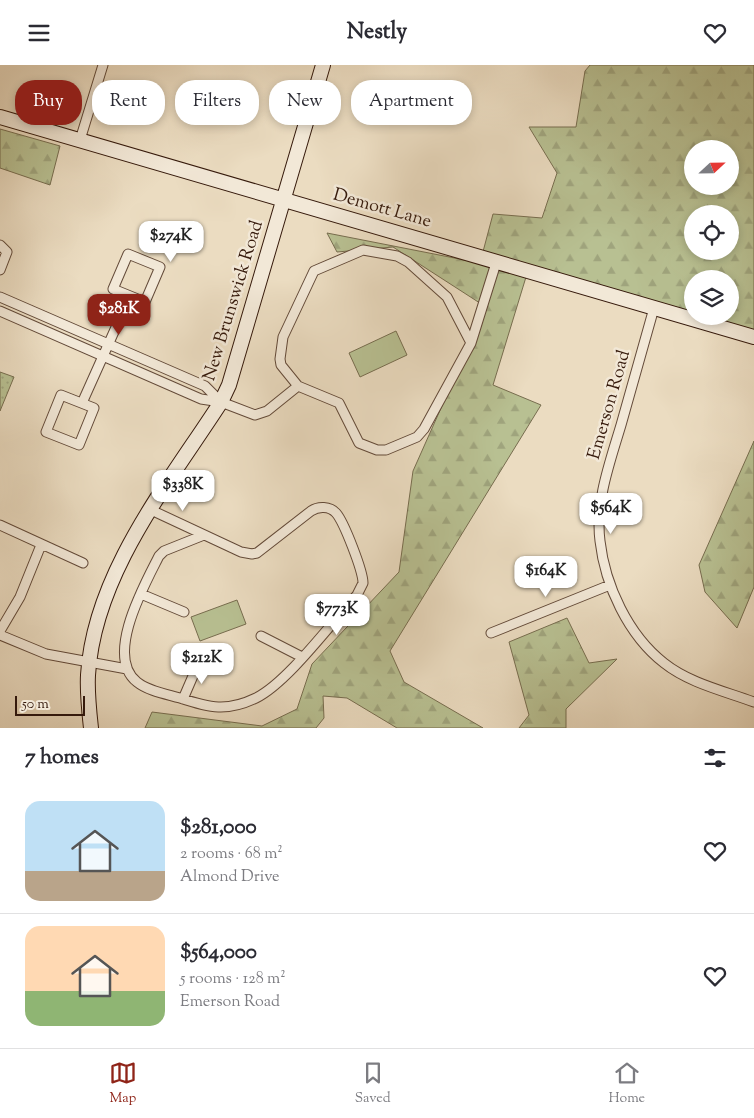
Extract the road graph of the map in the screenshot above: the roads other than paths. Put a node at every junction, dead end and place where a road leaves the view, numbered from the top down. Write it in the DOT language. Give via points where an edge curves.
graph roads {
  1 [pos="103,65"];
  2 [pos="323,65"];
  3 [pos="0,117"];
  4 [pos="80,140"];
  5 [pos="283,201"];
  6 [pos="0,245"];
  7 [pos="496,263"];
  8 [pos="0,270"];
  9 [pos="130,296"];
  10 [pos="0,297"];
  11 [pos="654,308"];
  12 [pos="0,311"];
  13 [pos="754,337"];
  14 [pos="471,343"];
  15 [pos="108,344"];
  16 [pos="103,355"];
  17 [pos="298,386"];
  18 [pos="221,402"];
  19 [pos="82,403"];
  20 [pos="151,510"];
  21 [pos="0,525"];
  22 [pos="204,535"];
  23 [pos="41,545"];
  24 [pos="83,563"];
  25 [pos="610,585"];
  26 [pos="141,594"];
  27 [pos="184,612"];
  28 [pos="0,633"];
  29 [pos="491,633"];
  30 [pos="261,636"];
  31 [pos="302,657"];
  32 [pos="90,662"];
  33 [pos="199,662"];
  34 [pos="128,669"];
  35 [pos="183,699"];
  36 [pos="754,702"];
  37 [pos="91,728"];
  1 -- 4 [label="street"];
  2 -- 5 [label="street, New Brunswick Road"];
  3 -- 4 [label="street, Demott Lane"];
  4 -- 5 [label="street, Demott Lane"];
  5 -- 7 [label="street, Demott Lane"];
  5 -- 18 [label="street, New Brunswick Road"];
  6 -- 8 [label="street" via="7,252"];
  7 -- 11 [label="street, Demott Lane"];
  7 -- 14 [label="street"];
  9 -- 9 [label="street" via="145,302 160,267 128,254 113,289"];
  9 -- 15 [label="street"];
  10 -- 15 [label="street"];
  11 -- 13 [label="street, Demott Lane"];
  11 -- 25 [label="street, Emerson Road" via="604,485 599,540"];
  12 -- 16 [label="street"];
  14 -- 17 [label="street" via="424,429 417,437 391,449 377,451 359,443 339,403"];
  14 -- 17 [label="street" via="447,297 408,262 397,256 363,250 319,267 310,276 283,337 280,352 281,365"];
  15 -- 16 [label="street"];
  15 -- 18 [label="street" via="205,386"];
  16 -- 18 [label="street" via="201,399"];
  16 -- 19 [label="street"];
  17 -- 18 [label="street" via="267,411 255,415"];
  18 -- 20 [label="street, New Brunswick Road"];
  19 -- 19 [label="street" via="61,395 46,432 79,445 94,408"];
  20 -- 22 [label="street"];
  20 -- 32 [label="street, New Brunswick Road" via="109,585"];
  21 -- 23 [label="street"];
  22 -- 26 [label="street" via="161,553"];
  22 -- 31 [label="street" via="252,554 258,553 315,508 327,508 338,514 356,555 363,583 357,595"];
  23 -- 24 [label="street"];
  23 -- 28 [label="street" via="20,597"];
  25 -- 29 [label="street"];
  25 -- 36 [label="street, Emerson Road" via="630,623 664,663 701,683"];
  26 -- 27 [label="street"];
  26 -- 34 [label="street" via="126,633"];
  28 -- 32 [label="street" via="46,654"];
  30 -- 31 [label="street"];
  31 -- 35 [label="street" via="271,690 238,706 220,709"];
  32 -- 34 [label="street"];
  32 -- 37 [label="street, New Brunswick Road" via="88,697"];
  33 -- 35 [label="street"];
  34 -- 35 [label="street" via="138,683"];
}
